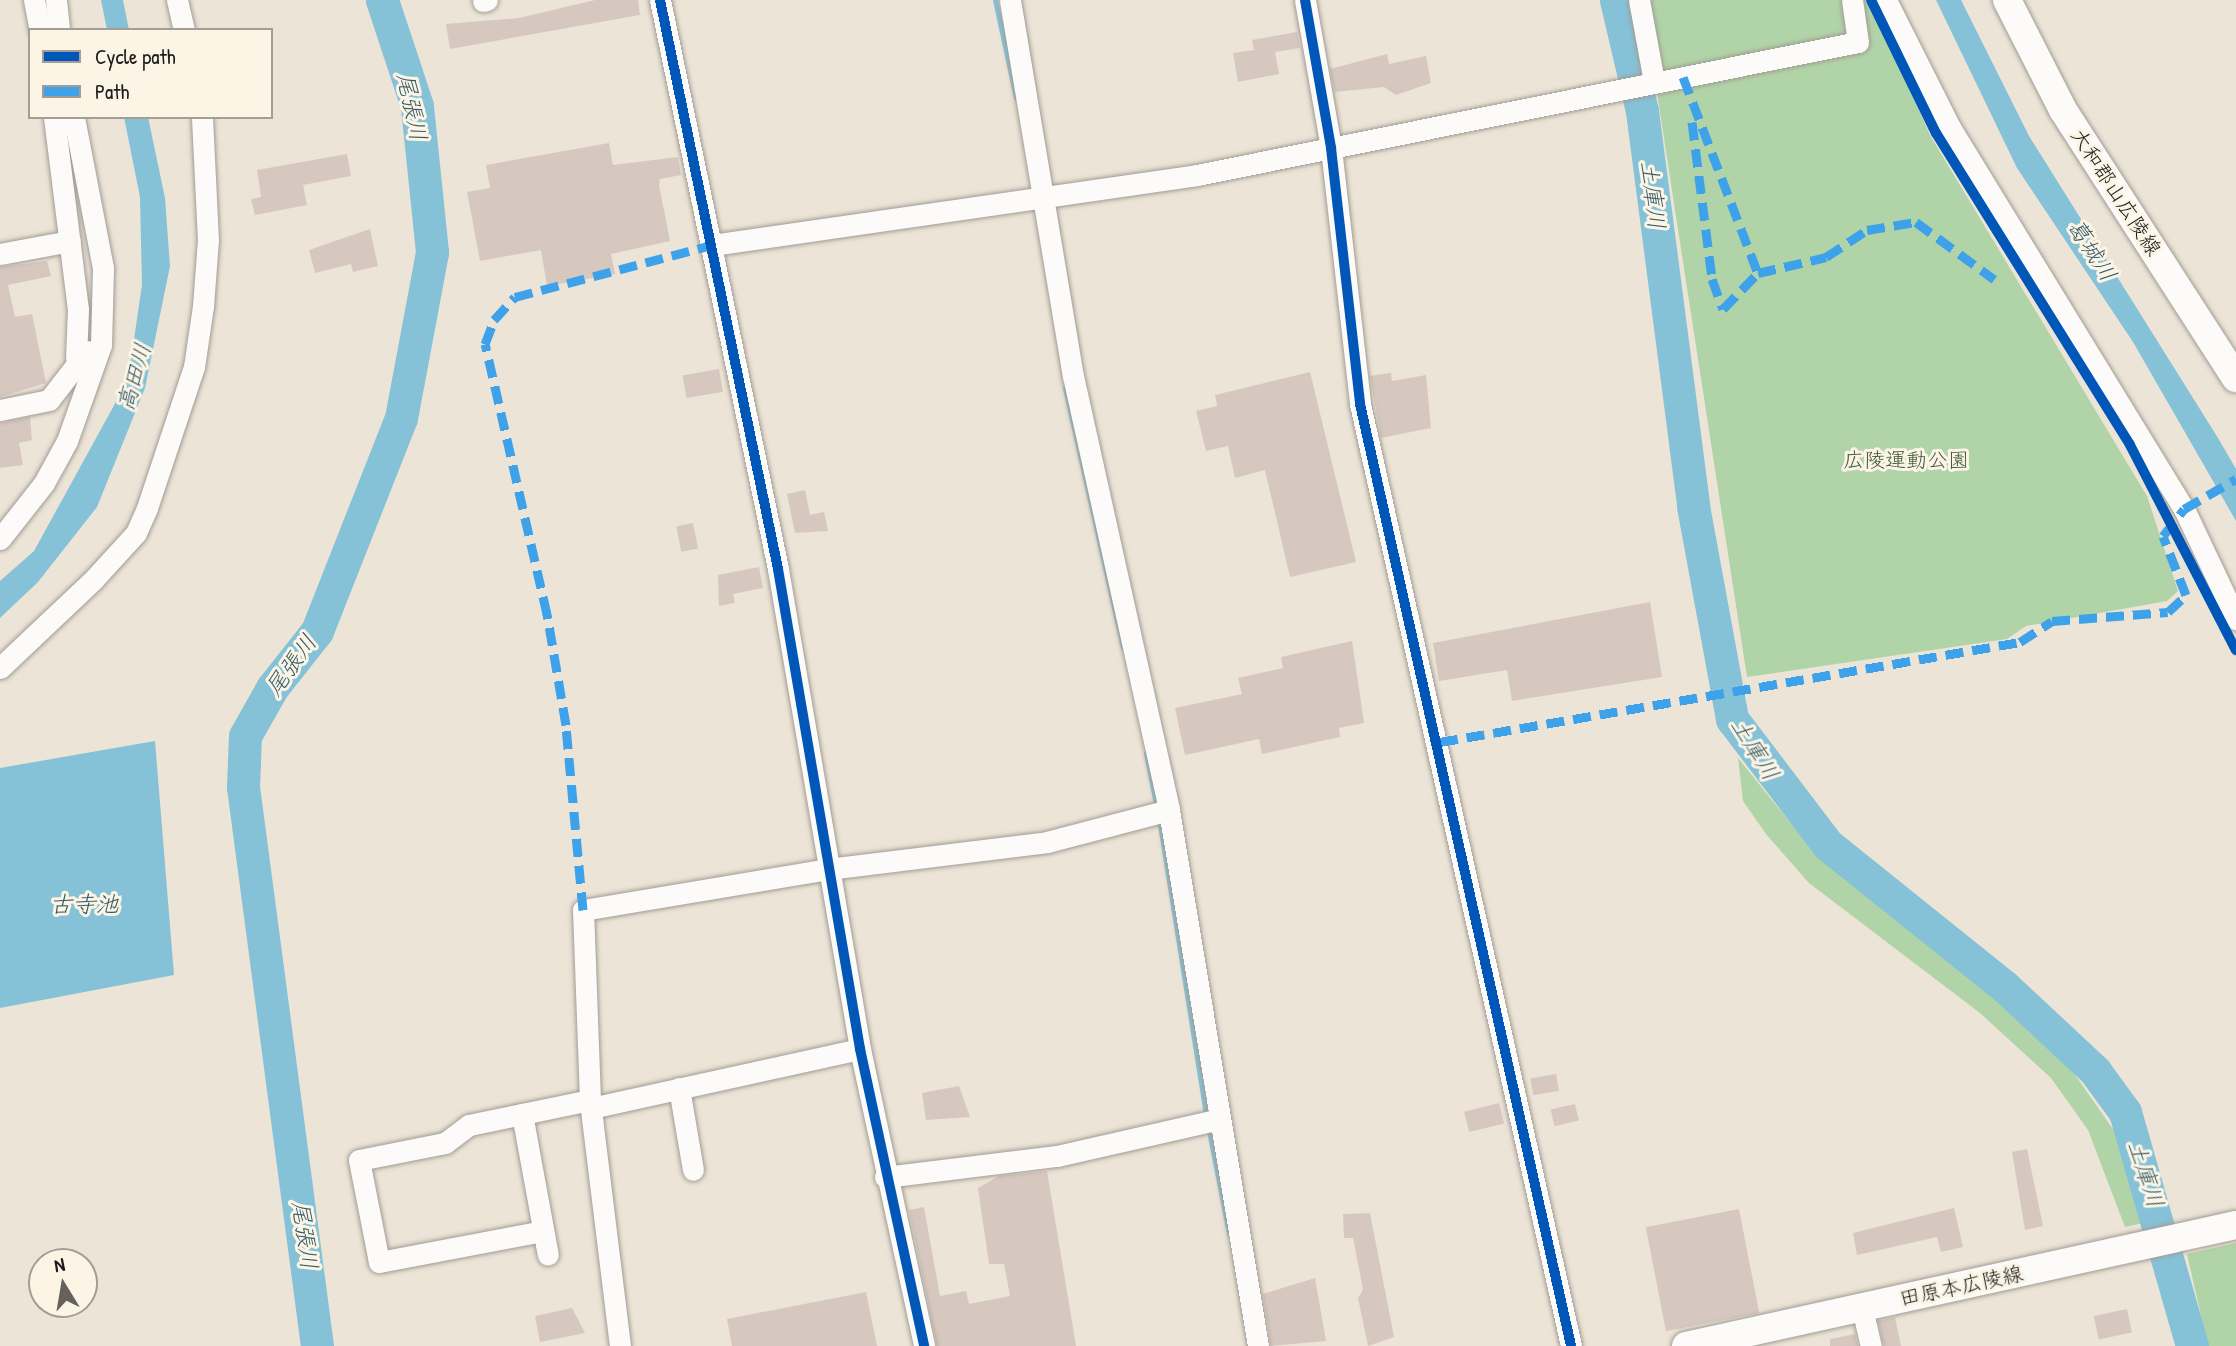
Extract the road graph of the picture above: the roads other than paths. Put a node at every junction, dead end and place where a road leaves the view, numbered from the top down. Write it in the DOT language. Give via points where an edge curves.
graph roads {
  1 [pos="34,0"];
  2 [pos="56,0"];
  3 [pos="177,0"];
  4 [pos="660,0"];
  5 [pos="1010,0"];
  6 [pos="1305,0"];
  7 [pos="1640,0"];
  8 [pos="1852,0"];
  9 [pos="1886,0"];
  10 [pos="2007,0"];
  11 [pos="40,28"];
  12 [pos="59,28"];
  13 [pos="184,28"];
  14 [pos="1654,82"];
  15 [pos="54,119"];
  16 [pos="74,119"];
  17 [pos="202,119"];
  18 [pos="1331,148"];
  19 [pos="1047,199"];
  20 [pos="70,241"];
  21 [pos="712,244"];
  22 [pos="0,254"];
  23 [pos="106,305"];
  24 [pos="76,358"];
  25 [pos="2236,378"];
  26 [pos="0,410"];
  27 [pos="0,539"];
  28 [pos="2236,619"];
  29 [pos="0,668"];
  30 [pos="1159,812"];
  31 [pos="828,869"];
  32 [pos="860,1049"];
  33 [pos="679,1088"];
  34 [pos="591,1104"];
  35 [pos="522,1114"];
  36 [pos="1211,1121"];
  37 [pos="693,1170"];
  38 [pos="885,1177"];
  39 [pos="2236,1225"];
  40 [pos="543,1231"];
  41 [pos="548,1255"];
  42 [pos="1862,1308"];
  43 [pos="620,1346"];
  44 [pos="924,1346"];
  45 [pos="1258,1346"];
  46 [pos="1571,1346"];
  47 [pos="1686,1346"];
  48 [pos="1871,1346"];
  1 -- 11 [label="street"];
  2 -- 12 [label="street"];
  3 -- 13 [label="street"];
  4 -- 21 [label="street"];
  5 -- 19 [label="street"];
  6 -- 18 [label="street"];
  7 -- 14 [label="street"];
  8 -- 14 [label="street" via="1858,42"];
  9 -- 28 [label="street" via="1951,129 2184,509"];
  10 -- 25 [label="main road, 大和郡山広陵線" via="2063,110"];
  14 -- 18 [label="street"];
  15 -- 20 [label="street"];
  16 -- 23 [label="street"];
  17 -- 29 [label="street" via="208,240 203,306 194,367 147,508 136,533 103,570"];
  18 -- 19 [label="street"];
  18 -- 46 [label="street" via="1360,404"];
  19 -- 21 [label="street"];
  19 -- 30 [label="street" via="1075,388"];
  20 -- 22 [label="street"];
  20 -- 24 [label="street"];
  21 -- 31 [label="street" via="789,626"];
  23 -- 24 [label="street" via="91,316 88,350"];
  23 -- 27 [label="street" via="88,389 67,441 44,484"];
  24 -- 26 [label="street" via="49,400"];
  30 -- 31 [label="street" via="1047,842"];
  30 -- 36 [label="street"];
  31 -- 32 [label="street"];
  31 -- 34 [label="street" via="583,910"];
  32 -- 33 [label="street"];
  32 -- 38 [label="street"];
  33 -- 34 [label="street"];
  33 -- 37 [label="street"];
  34 -- 35 [label="street"];
  34 -- 43 [label="street"];
  35 -- 40 [label="street"];
  35 -- 40 [label="street" via="469,1125 445,1143 359,1160 379,1262"];
  36 -- 38 [label="street" via="1057,1156"];
  36 -- 45 [label="street"];
  38 -- 44 [label="street"];
  39 -- 42 [label="main road, 田原本広陵線"];
  40 -- 41 [label="street"];
  42 -- 47 [label="main road, 田原本広陵線"];
  42 -- 48 [label="street"];
}
